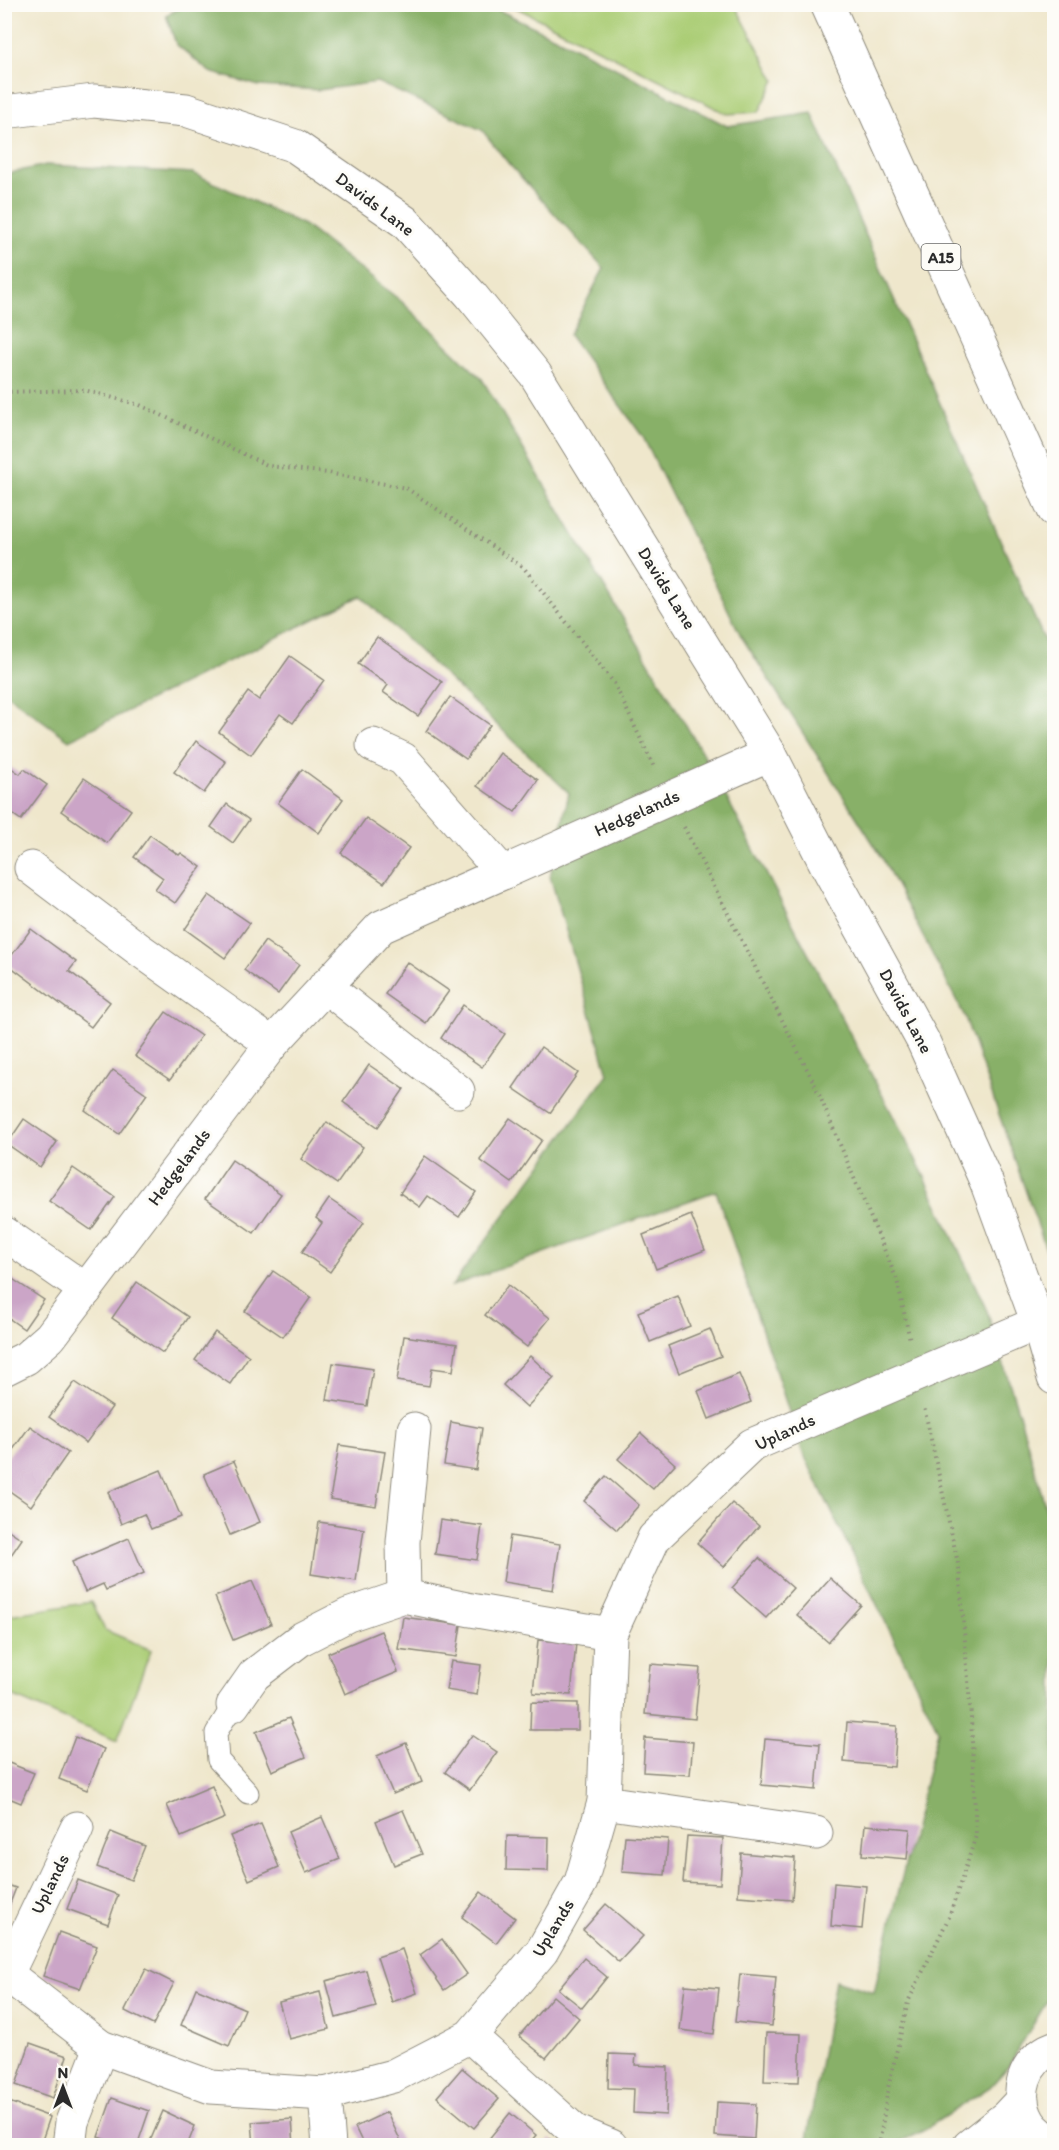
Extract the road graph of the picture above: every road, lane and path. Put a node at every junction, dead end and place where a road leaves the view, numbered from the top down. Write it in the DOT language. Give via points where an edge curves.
graph roads {
  1 [pos="827,4"];
  2 [pos="4,112"];
  3 [pos="4,392"];
  4 [pos="1054,510"];
  5 [pos="373,746"];
  6 [pos="770,754"];
  7 [pos="670,799"];
  8 [pos="31,868"];
  9 [pos="503,873"];
  10 [pos="325,986"];
  11 [pos="272,1044"];
  12 [pos="458,1091"];
  13 [pos="4,1233"];
  14 [pos="86,1290"];
  15 [pos="1038,1323"];
  16 [pos="4,1369"];
  17 [pos="916,1374"];
  18 [pos="1054,1378"];
  19 [pos="414,1429"];
  20 [pos="404,1596"];
  21 [pos="610,1634"];
  22 [pos="233,1705"];
  23 [pos="248,1793"];
  24 [pos="604,1802"];
  25 [pos="77,1828"];
  26 [pos="816,1833"];
  27 [pos="6,1973"];
  28 [pos="470,2036"];
  29 [pos="101,2047"];
  30 [pos="1054,2048"];
  31 [pos="325,2094"];
  32 [pos="1022,2100"];
  33 [pos="1040,2142"];
  34 [pos="69,2145"];
  35 [pos="329,2145"];
  36 [pos="611,2145"];
  37 [pos="879,2145"];
  38 [pos="969,2145"];
  1 -- 4 [label="main road, A15"];
  2 -- 6 [label="main road, Davids Lane" via="94,101 186,110 295,146 405,222 535,374"];
  3 -- 7 [label="path" via="84,390 140,405 269,466 406,488 524,568 614,683"];
  5 -- 9 [label="main road" via="403,759"];
  6 -- 7 [label="main road, Hedgelands"];
  6 -- 15 [label="main road, Davids Lane" via="923,1041 986,1181"];
  7 -- 9 [label="main road, Hedgelands"];
  7 -- 17 [label="path" via="815,1085 897,1280"];
  8 -- 11 [label="main road"];
  9 -- 10 [label="main road, Hedgelands" via="381,927"];
  10 -- 11 [label="main road, Hedgelands"];
  10 -- 12 [label="main road"];
  11 -- 14 [label="main road, Hedgelands"];
  13 -- 14 [label="main road"];
  14 -- 16 [label="main road, Hedgelands" via="50,1337 26,1358"];
  15 -- 17 [label="main road, Uplands"];
  15 -- 18 [label="main road, Davids Lane"];
  17 -- 21 [label="main road, Uplands" via="752,1445 654,1538"];
  17 -- 37 [label="path" via="959,1568 976,1836 949,1917 908,2002"];
  19 -- 20 [label="main road" via="403,1542"];
  20 -- 21 [label="main road"];
  20 -- 22 [label="main road" via="348,1615 302,1639 254,1675"];
  21 -- 24 [label="main road, Uplands"];
  22 -- 23 [label="lane" via="216,1734 218,1760"];
  24 -- 26 [label="main road"];
  24 -- 28 [label="main road, Uplands" via="581,1882 542,1951"];
  25 -- 27 [label="main road, Uplands"];
  27 -- 29 [label="main road, Uplands"];
  28 -- 31 [label="main road, Uplands" via="393,2076"];
  28 -- 36 [label="main road" via="575,2131"];
  29 -- 31 [label="main road, Uplands" via="211,2087"];
  29 -- 34 [label="main road" via="72,2122"];
  30 -- 32 [label="main road" via="1034,2061 1025,2076"];
  31 -- 35 [label="main road"];
  32 -- 33 [label="main road"];
  32 -- 38 [label="main road"];
}
